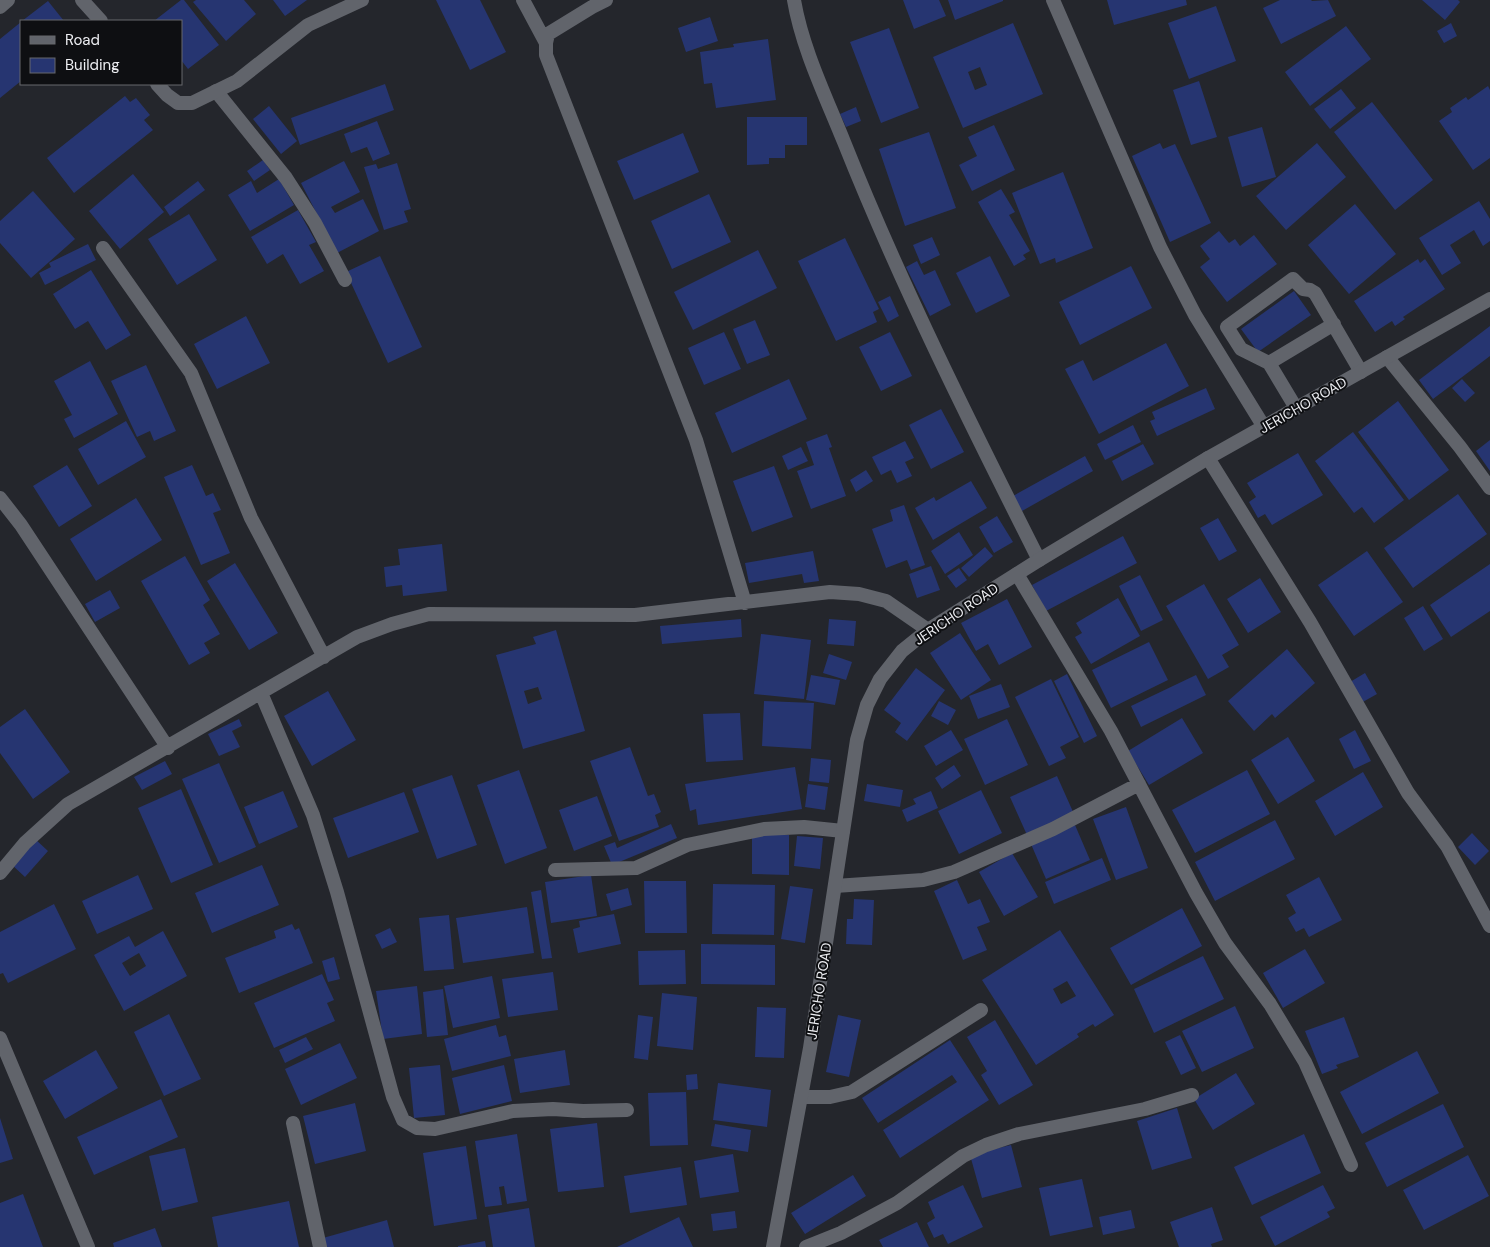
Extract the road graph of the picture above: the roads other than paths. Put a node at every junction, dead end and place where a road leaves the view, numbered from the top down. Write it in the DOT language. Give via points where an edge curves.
graph roads {
  1 [pos="8,0"];
  2 [pos="82,0"];
  3 [pos="362,0"];
  4 [pos="523,0"];
  5 [pos="606,0"];
  6 [pos="794,0"];
  7 [pos="1053,0"];
  8 [pos="0,7"];
  9 [pos="100,20"];
  10 [pos="546,43"];
  11 [pos="158,85"];
  12 [pos="216,91"];
  13 [pos="103,248"];
  14 [pos="345,280"];
  15 [pos="1490,299"];
  16 [pos="1334,324"];
  17 [pos="1387,357"];
  18 [pos="1269,363"];
  19 [pos="1361,372"];
  20 [pos="1296,408"];
  21 [pos="1264,428"];
  22 [pos="1208,458"];
  23 [pos="1490,488"];
  24 [pos="0,498"];
  25 [pos="1039,560"];
  26 [pos="1017,574"];
  27 [pos="745,603"];
  28 [pos="928,630"];
  29 [pos="324,657"];
  30 [pos="261,693"];
  31 [pos="168,748"];
  32 [pos="1139,784"];
  33 [pos="843,831"];
  34 [pos="556,870"];
  35 [pos="0,874"];
  36 [pos="835,886"];
  37 [pos="1490,926"];
  38 [pos="980,1010"];
  39 [pos="0,1038"];
  40 [pos="1192,1095"];
  41 [pos="801,1097"];
  42 [pos="627,1110"];
  43 [pos="293,1123"];
  44 [pos="1351,1165"];
  45 [pos="88,1247"];
  46 [pos="320,1247"];
  47 [pos="773,1247"];
  48 [pos="806,1247"];
  1 -- 8 [label="street"];
  2 -- 9 [label="street"];
  3 -- 12 [label="street" via="308,25 237,81"];
  4 -- 10 [label="street"];
  5 -- 10 [label="street" via="548,34"];
  6 -- 25 [label="street" via="804,41 865,194 950,384"];
  7 -- 21 [label="street" via="1160,247 1195,315"];
  10 -- 27 [label="street" via="546,55 696,440"];
  11 -- 12 [label="street" via="178,103 192,103"];
  12 -- 14 [label="street" via="286,178 315,223"];
  13 -- 29 [label="street" via="191,373 252,518"];
  15 -- 17 [label="street, JERICHO ROAD"];
  16 -- 18 [label="street"];
  16 -- 18 [label="street" via="1315,293 1293,279 1227,326 1241,349"];
  16 -- 19 [label="street"];
  17 -- 19 [label="street, JERICHO ROAD"];
  17 -- 23 [label="street"];
  18 -- 20 [label="street"];
  19 -- 20 [label="street, JERICHO ROAD"];
  20 -- 21 [label="street, JERICHO ROAD"];
  21 -- 22 [label="street, JERICHO ROAD"];
  22 -- 25 [label="street, JERICHO ROAD"];
  22 -- 37 [label="street" via="1310,622 1408,793 1447,846"];
  24 -- 31 [label="street"];
  25 -- 26 [label="street, JERICHO ROAD"];
  26 -- 28 [label="street, JERICHO ROAD"];
  26 -- 32 [label="street" via="1112,731"];
  27 -- 28 [label="street" via="830,592 859,594 886,601"];
  27 -- 29 [label="street" via="635,615 429,614 357,637"];
  28 -- 33 [label="street, JERICHO ROAD" via="902,651 880,679 867,706 857,740"];
  29 -- 30 [label="street"];
  30 -- 31 [label="street"];
  30 -- 42 [label="street" via="313,815 393,1097 403,1120 417,1128 435,1129 513,1111"];
  31 -- 35 [label="street" via="68,804 25,843"];
  32 -- 36 [label="street" via="1053,829 954,872 923,880"];
  32 -- 44 [label="street" via="1225,943 1270,1004 1305,1062"];
  33 -- 34 [label="street" via="804,827 764,828 687,845 636,868"];
  33 -- 36 [label="street, JERICHO ROAD"];
  36 -- 41 [label="street, JERICHO ROAD"];
  38 -- 41 [label="street" via="852,1092 830,1097"];
  39 -- 45 [label="street"];
  40 -- 48 [label="street" via="1145,1109 1019,1134 986,1145 964,1156 897,1203 841,1233"];
  41 -- 47 [label="street, JERICHO ROAD"];
  43 -- 46 [label="street"];
}
